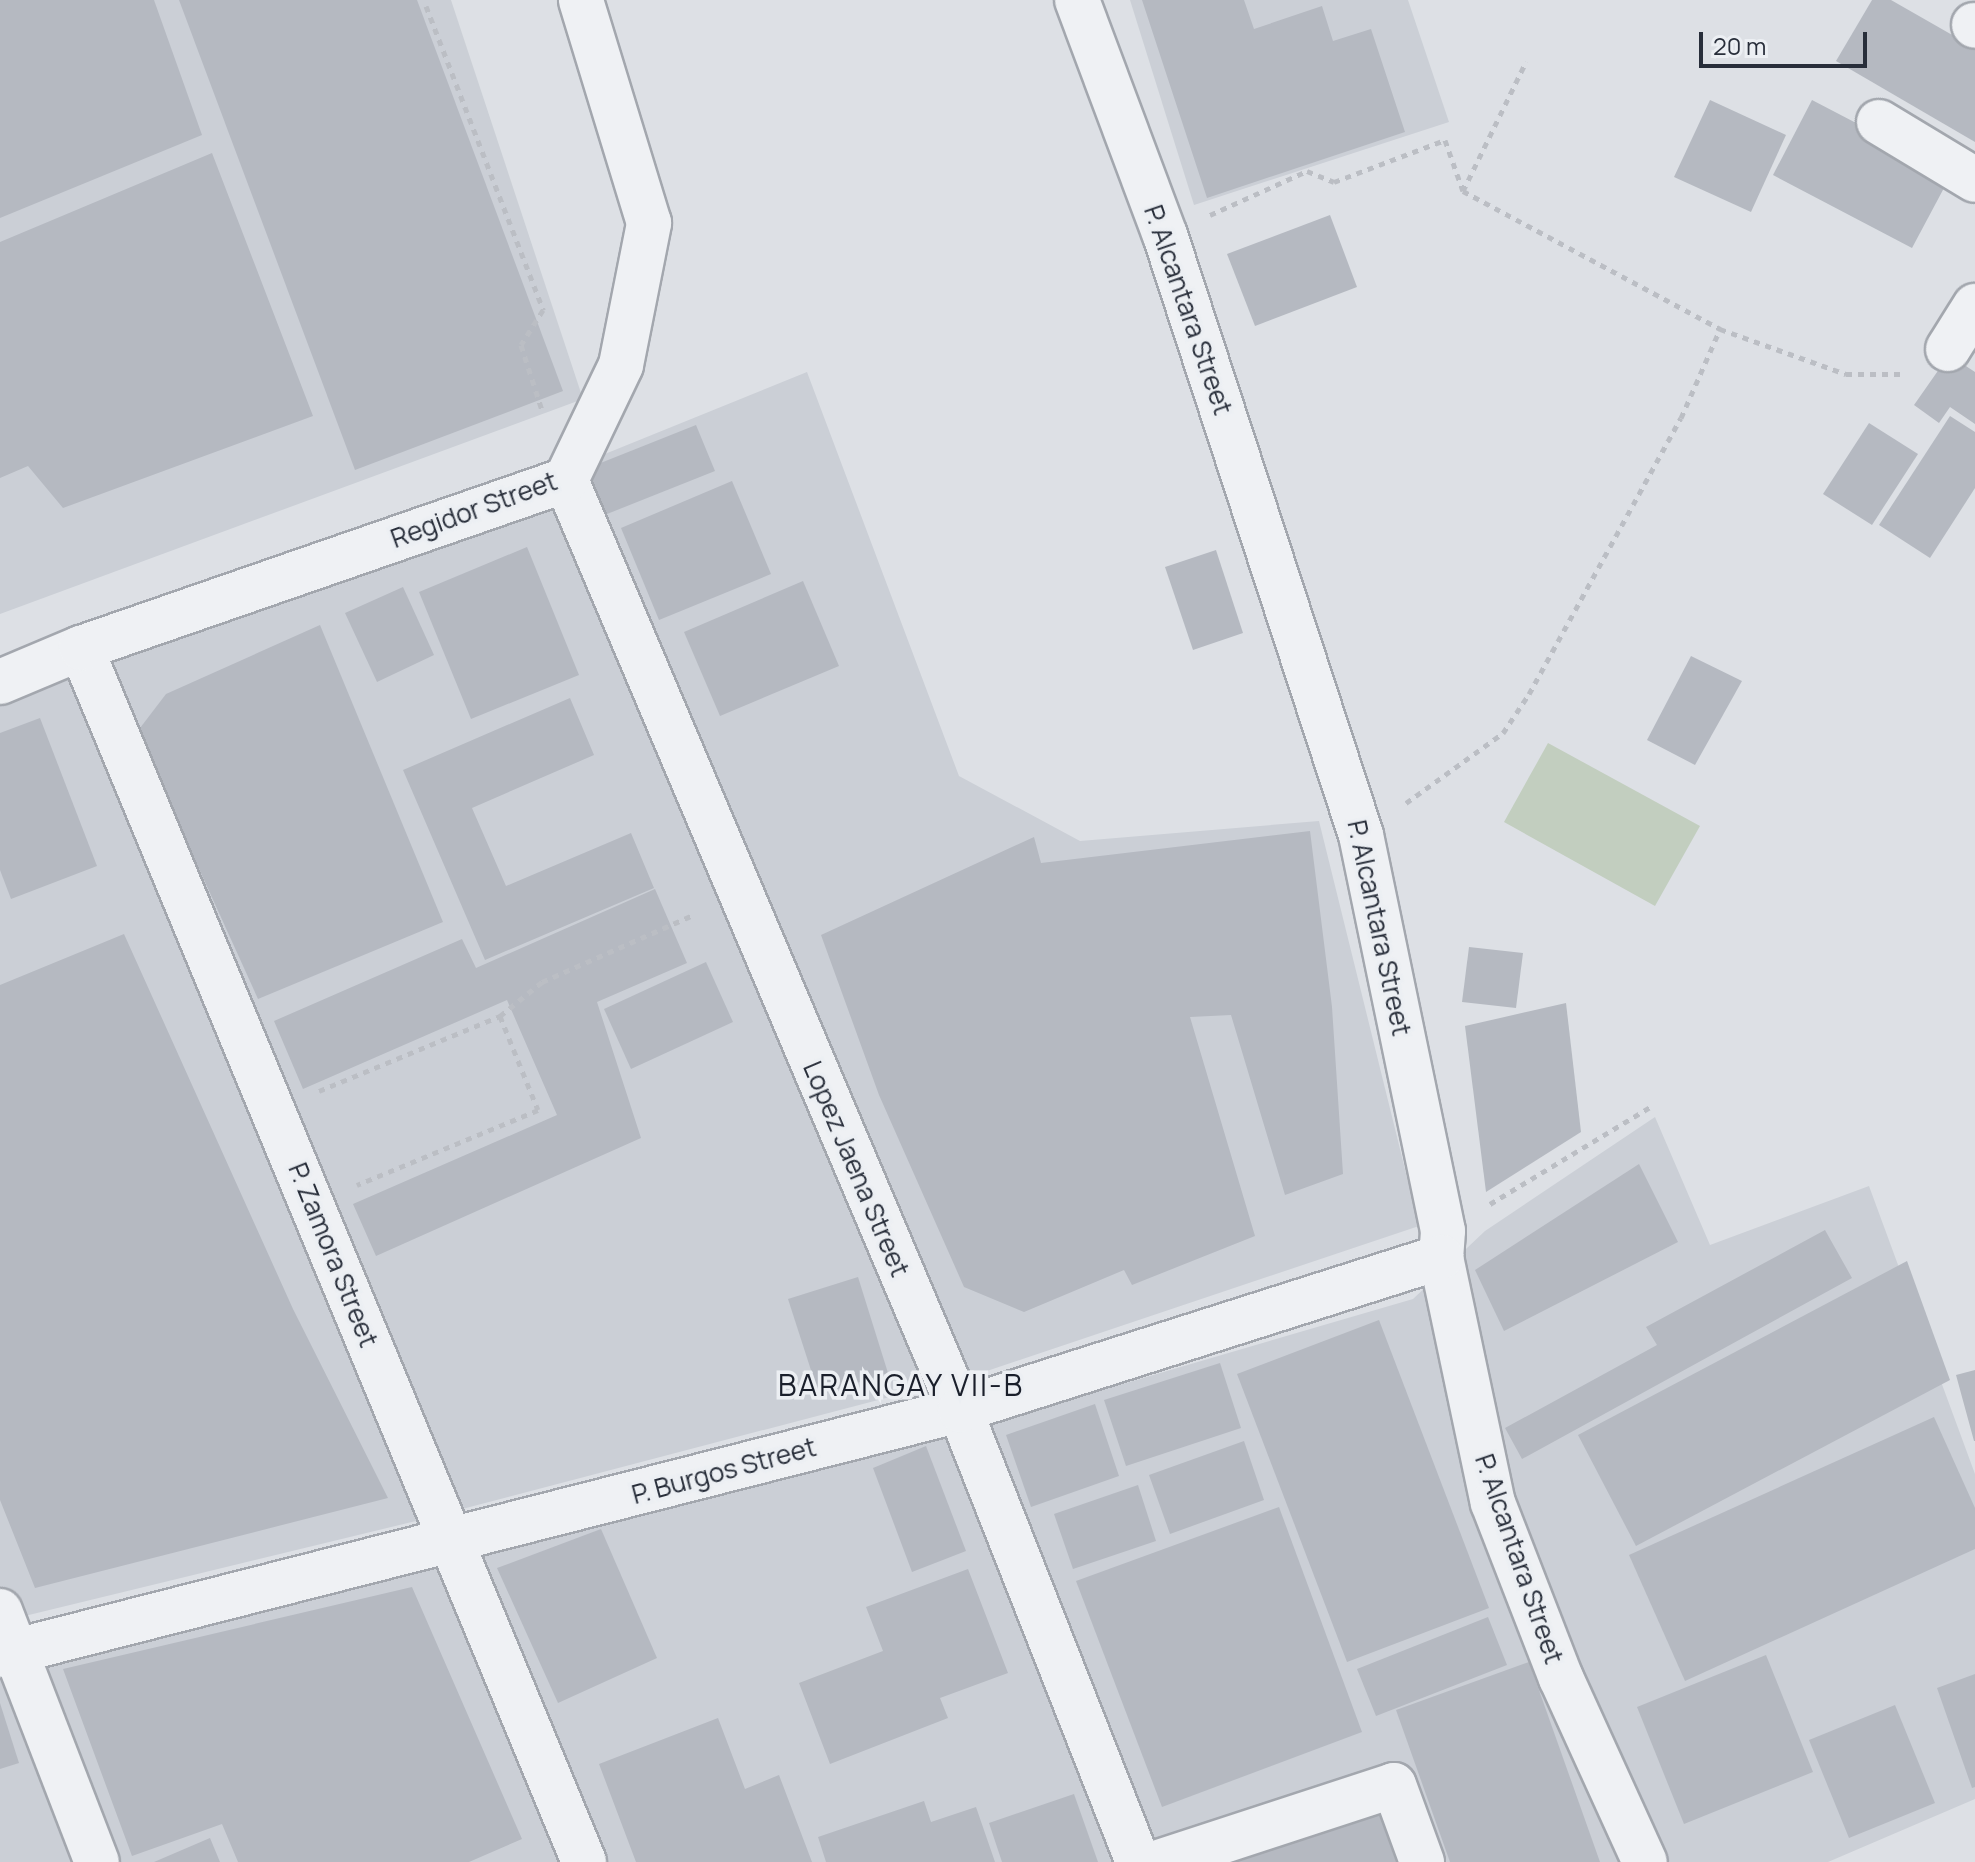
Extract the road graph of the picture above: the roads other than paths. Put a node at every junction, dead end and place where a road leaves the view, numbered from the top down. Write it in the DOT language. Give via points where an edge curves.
graph roads {
  1 [pos="581,0"];
  2 [pos="1077,0"];
  3 [pos="1879,122"];
  4 [pos="1975,180"];
  5 [pos="1975,306"];
  6 [pos="1948,349"];
  7 [pos="566,480"];
  8 [pos="81,648"];
  9 [pos="0,682"];
  10 [pos="1442,1244"];
  11 [pos="960,1410"];
  12 [pos="451,1542"];
  13 [pos="0,1611"];
  14 [pos="8,1653"];
  15 [pos="97,1862"];
  16 [pos="584,1862"];
  17 [pos="1138,1862"];
  18 [pos="1159,1862"];
  19 [pos="1422,1862"];
  20 [pos="1645,1862"];
  1 -- 7 [label="street, Regidor Street" via="649,223 621,365"];
  2 -- 10 [label="street, P. Alcantara Street" via="1165,235 1361,835"];
  3 -- 4 [label="street"];
  5 -- 6 [label="street"];
  7 -- 8 [label="street, Regidor Street"];
  7 -- 11 [label="street, Lopez Jaena Street"];
  8 -- 9 [label="street, Regidor Street"];
  8 -- 12 [label="street, P. Zamora Street"];
  10 -- 11 [label="street, P. Burgos Street"];
  10 -- 20 [label="street, P. Alcantara Street" via="1493,1503 1561,1678"];
  11 -- 12 [label="street, P. Burgos Street"];
  11 -- 17 [label="street, Lopez Jaena Street"];
  12 -- 14 [label="street, P. Burgos Street"];
  12 -- 16 [label="street, P. Zamora Street"];
  13 -- 14 [label="street"];
  14 -- 15 [label="street"];
  18 -- 19 [label="street" via="1394,1785"];
}
